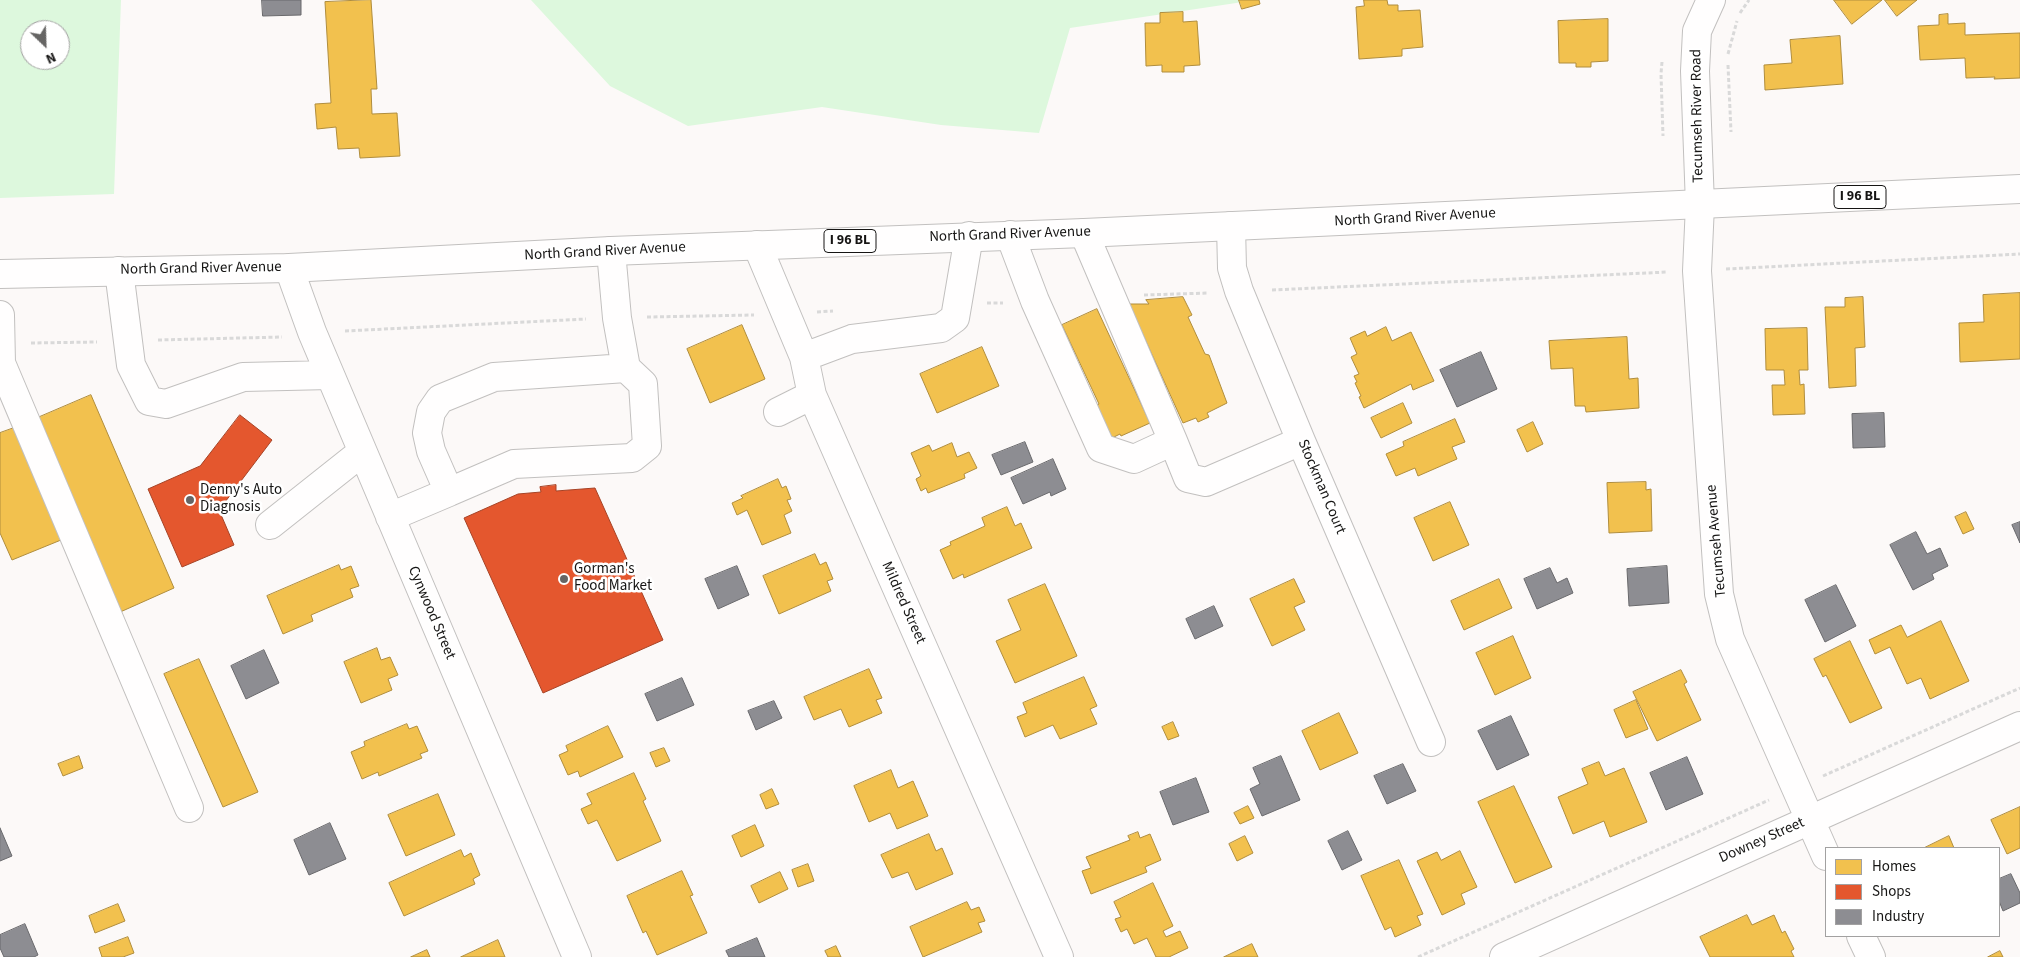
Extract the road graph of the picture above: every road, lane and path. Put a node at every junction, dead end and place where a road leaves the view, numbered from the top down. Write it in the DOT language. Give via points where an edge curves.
graph roads {
  1 [pos="1711,0"];
  2 [pos="1749,0"];
  3 [pos="1731,132"];
  4 [pos="2020,189"];
  5 [pos="1700,205"];
  6 [pos="1231,226"];
  7 [pos="1084,233"];
  8 [pos="1010,235"];
  9 [pos="969,236"];
  10 [pos="757,245"];
  11 [pos="611,251"];
  12 [pos="289,268"];
  13 [pos="120,271"];
  14 [pos="0,274"];
  15 [pos="0,315"];
  16 [pos="804,357"];
  17 [pos="626,368"];
  18 [pos="330,375"];
  19 [pos="812,395"];
  20 [pos="778,412"];
  21 [pos="1173,441"];
  22 [pos="1301,441"];
  23 [pos="362,452"];
  24 [pos="449,492"];
  25 [pos="390,517"];
  26 [pos="270,525"];
  27 [pos="2020,688"];
  28 [pos="2020,726"];
  29 [pos="1431,742"];
  30 [pos="1796,788"];
  31 [pos="189,808"];
  32 [pos="1810,820"];
  33 [pos="1825,854"];
  34 [pos="1861,937"];
  35 [pos="577,957"];
  36 [pos="1059,957"];
  37 [pos="1418,957"];
  38 [pos="1504,957"];
  39 [pos="1871,957"];
  1 -- 5 [label="street, Tecumseh River Road" via="1697,31 1695,71"];
  2 -- 3 [label="path" via="1739,14 1728,56"];
  4 -- 5 [label="street, North Grand River Avenue / I 96 BL"];
  5 -- 6 [label="street, North Grand River Avenue / I 96 BL"];
  5 -- 30 [label="street, Tecumseh Avenue" via="1698,271 1719,594 1730,639"];
  6 -- 7 [label="street, North Grand River Avenue / I 96 BL"];
  6 -- 22 [label="street, Stockman Court" via="1232,268 1239,291"];
  7 -- 8 [label="street, North Grand River Avenue / I 96 BL"];
  7 -- 21 [label="street"];
  8 -- 9 [label="street, North Grand River Avenue / I 96 BL"];
  8 -- 21 [label="street" via="1101,448 1134,459"];
  9 -- 10 [label="street, North Grand River Avenue / I 96 BL"];
  9 -- 16 [label="street" via="955,318 941,328 852,339"];
  10 -- 11 [label="street, North Grand River Avenue / I 96 BL"];
  10 -- 16 [label="street, Mildred Street"];
  11 -- 12 [label="street, North Grand River Avenue / I 96 BL"];
  11 -- 17 [label="street"];
  12 -- 13 [label="street, North Grand River Avenue / I 96 BL"];
  12 -- 18 [label="street, Cynwood Street"];
  13 -- 14 [label="street, North Grand River Avenue / I 96 BL"];
  13 -- 18 [label="street" via="131,365 149,401 166,404 243,377"];
  15 -- 31 [label="street" via="1,363"];
  16 -- 19 [label="street, Mildred Street"];
  17 -- 24 [label="street" via="494,377 440,399 431,412 427,433 431,452"];
  17 -- 24 [label="street" via="643,384 647,446 632,458 514,464"];
  18 -- 23 [label="street, Cynwood Street"];
  19 -- 20 [label="street"];
  19 -- 36 [label="street, Mildred Street"];
  21 -- 22 [label="street" via="1188,478 1206,482"];
  22 -- 29 [label="street, Stockman Court"];
  23 -- 25 [label="street, Cynwood Street"];
  23 -- 26 [label="street"];
  24 -- 25 [label="street"];
  25 -- 35 [label="street, Cynwood Street"];
  27 -- 30 [label="path"];
  28 -- 32 [label="street, Downey Street"];
  30 -- 32 [label="street, Tecumseh Avenue"];
  30 -- 37 [label="path"];
  32 -- 33 [label="street, Tecumseh Avenue"];
  32 -- 38 [label="street, Downey Street"];
  34 -- 39 [label="street"];
}
